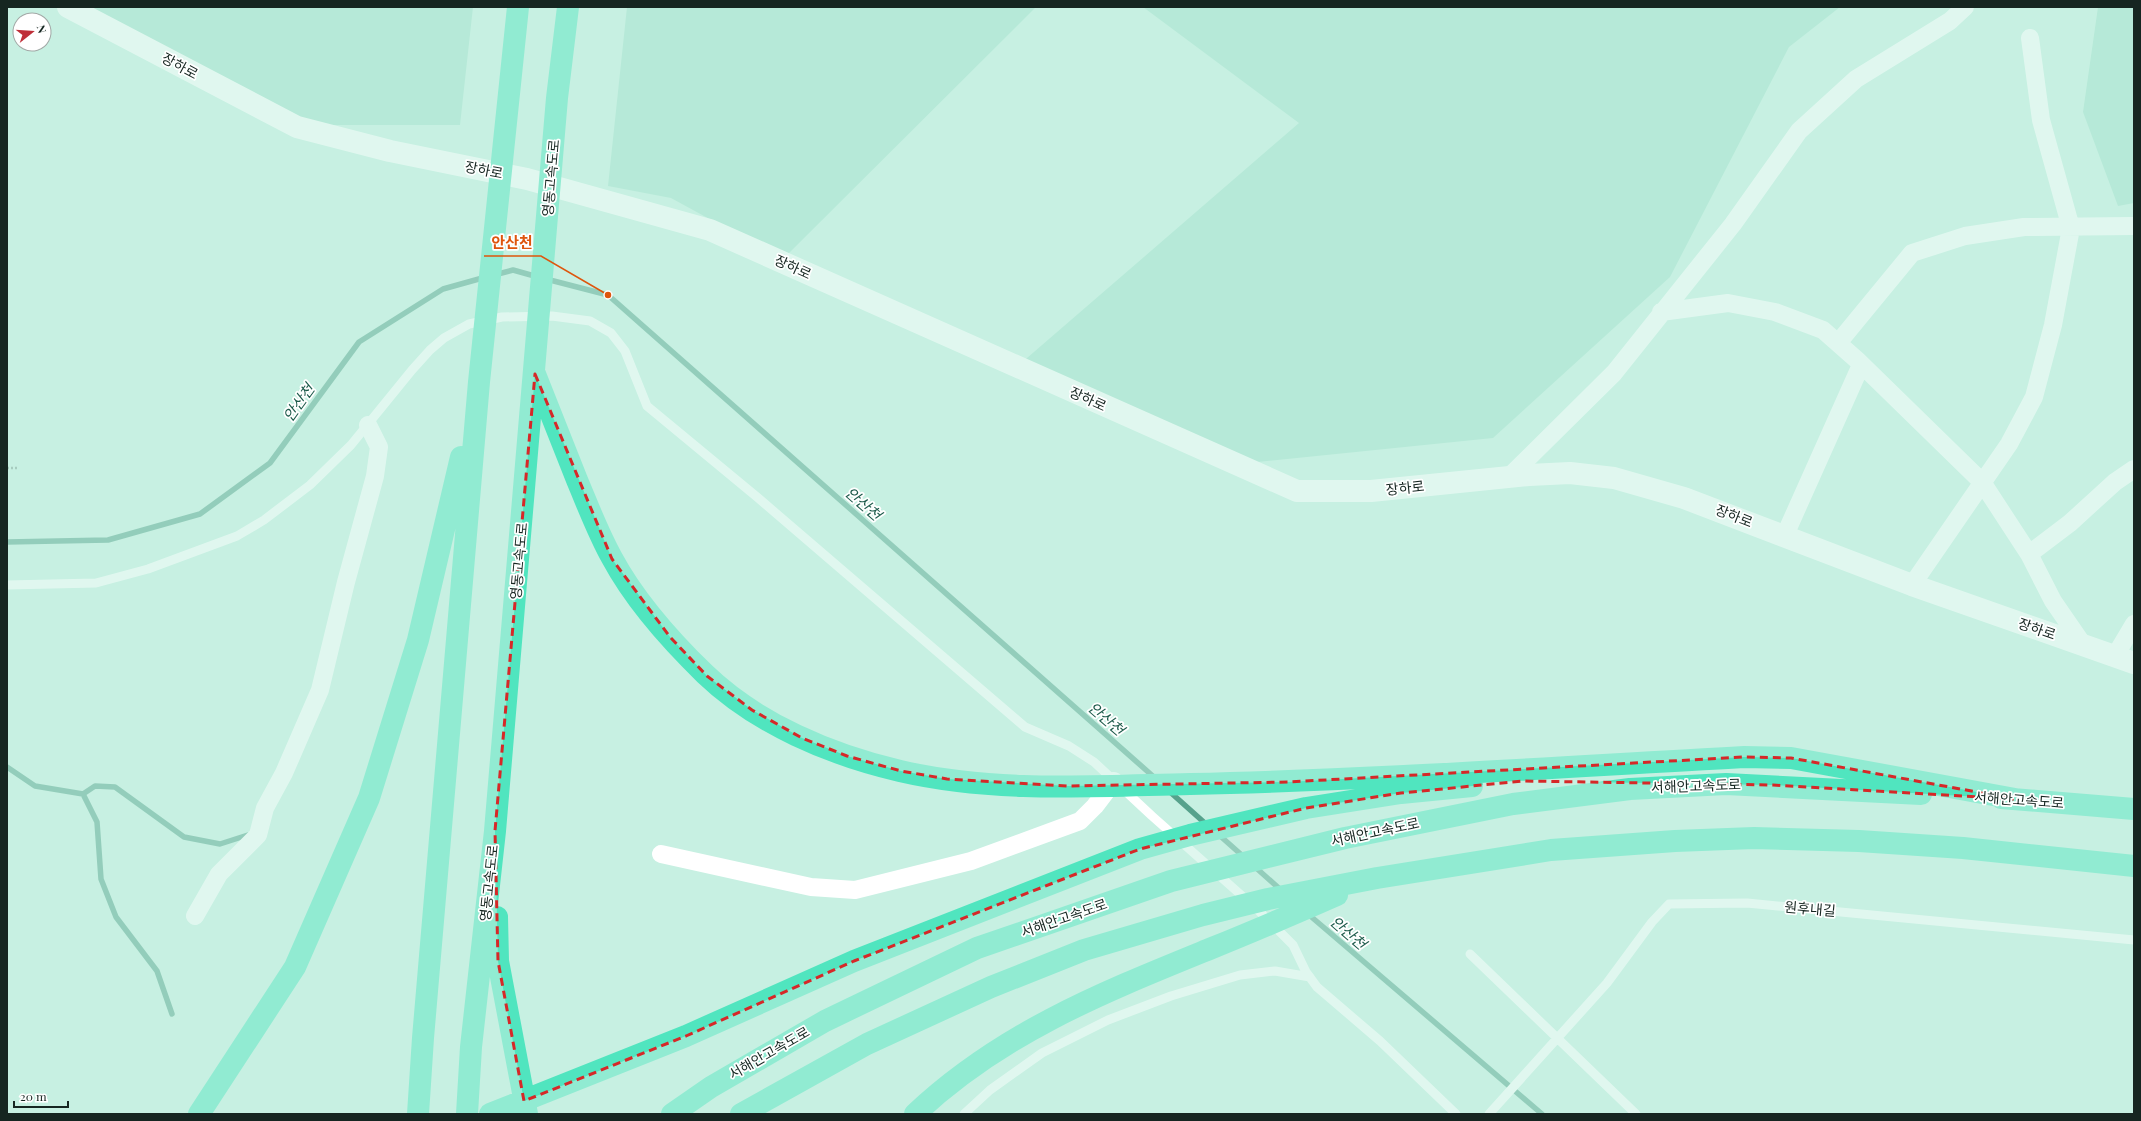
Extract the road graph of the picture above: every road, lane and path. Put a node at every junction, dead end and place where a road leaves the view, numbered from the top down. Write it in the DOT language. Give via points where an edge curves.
graph roads {
  1 [pos="68,7"];
  2 [pos="518,7"];
  3 [pos="568,7"];
  4 [pos="1966,7"];
  5 [pos="2030,38"];
  6 [pos="2134,226"];
  7 [pos="2071,228"];
  8 [pos="1661,312"];
  9 [pos="1838,343"];
  10 [pos="1861,365"];
  11 [pos="535,374"];
  12 [pos="479,382"];
  13 [pos="368,425"];
  14 [pos="7,468"];
  15 [pos="18,468"];
  16 [pos="2134,469"];
  17 [pos="1509,477"];
  18 [pos="1982,482"];
  19 [pos="1785,535"];
  20 [pos="2029,554"];
  21 [pos="1912,585"];
  22 [pos="7,586"];
  23 [pos="2134,624"];
  24 [pos="2084,646"];
  25 [pos="2124,659"];
  26 [pos="1114,781"];
  27 [pos="1726,784"];
  28 [pos="2015,799"];
  29 [pos="2134,809"];
  30 [pos="495,831"];
  31 [pos="661,854"];
  32 [pos="2134,866"];
  33 [pos="1377,878"];
  34 [pos="195,916"];
  35 [pos="2134,940"];
  36 [pos="1470,954"];
  37 [pos="1310,977"];
  38 [pos="1554,1042"];
  39 [pos="199,1114"];
  40 [pos="418,1114"];
  41 [pos="467,1114"];
  42 [pos="490,1114"];
  43 [pos="527,1114"];
  44 [pos="672,1114"];
  45 [pos="741,1114"];
  46 [pos="915,1114"];
  47 [pos="964,1114"];
  48 [pos="1456,1114"];
  49 [pos="1490,1114"];
  50 [pos="1636,1114"];
  1 -- 17 [label="street, 장하로" via="298,127 390,151 527,179 710,230 1297,491 1371,491"];
  2 -- 12 [label="highway"];
  3 -- 11 [label="highway, 영동고속도로" via="557,98"];
  4 -- 8 [label="street" via="1950,21 1856,79 1799,131 1733,224"];
  5 -- 7 [label="street" via="2041,120"];
  6 -- 7 [label="street"];
  7 -- 9 [label="street" via="2024,227 1966,236 1912,253"];
  7 -- 18 [label="street" via="2053,324 2034,396 2009,444"];
  8 -- 9 [label="street" via="1728,303 1775,312 1822,330"];
  8 -- 17 [label="street" via="1614,373"];
  9 -- 10 [label="street"];
  10 -- 18 [label="street"];
  10 -- 19 [label="street"];
  11 -- 28 [label="highway" via="612,559 637,596 670,637 707,676 752,710 802,738 847,756 901,771 947,779 1068,786 1288,782 1744,757 1791,758"];
  11 -- 30 [label="highway, 영동고속도로"];
  12 -- 39 [label="highway" via="418,640 369,798 295,967"];
  12 -- 40 [label="highway"];
  13 -- 22 [label="lane" via="310,484 264,520 237,536 148,569 96,583"];
  13 -- 26 [label="lane" via="430,350 444,338 469,324 502,316 552,316 590,321 611,332 625,351 647,406 1025,727 1069,746 1094,762"];
  13 -- 34 [label="street" via="379,447 375,476 320,690 284,773 265,808 258,835 219,874"];
  14 -- 15 [label="path"];
  16 -- 20 [label="street"];
  17 -- 19 [label="street, 장하로" via="1570,474 1614,478 1684,498"];
  18 -- 20 [label="street"];
  18 -- 21 [label="street"];
  19 -- 21 [label="street, 장하로"];
  20 -- 24 [label="street" via="2052,601"];
  21 -- 24 [label="street, 장하로"];
  23 -- 25 [label="street"];
  24 -- 25 [label="street, 장하로"];
  26 -- 31 [label="street" via="1080,821 971,860 855,890 811,887"];
  26 -- 37 [label="lane" via="1258,910 1292,945"];
  27 -- 28 [label="highway, 서해안고속도로"];
  27 -- 42 [label="highway" via="1628,780 1523,781 1401,793 1306,808 1190,835 1140,849 854,961 686,1036"];
  27 -- 44 [label="highway, 서해안고속도로" via="1630,789 1513,804 1345,838 1171,881 977,948 825,1021 710,1087"];
  28 -- 29 [label="highway, 서해안고속도로"];
  30 -- 41 [label="highway, 영동고속도로" via="471,1048"];
  30 -- 43 [label="highway" via="498,961"];
  32 -- 33 [label="highway" via="1963,848 1859,841 1754,838 1551,850"];
  33 -- 45 [label="highway" via="1268,899 1084,950 991,987 868,1044"];
  33 -- 46 [label="highway" via="1136,979 1064,1012 1004,1044 943,1088"];
  35 -- 38 [label="lane, 원후내길" via="1747,903 1669,904 1652,922 1607,983"];
  36 -- 38 [label="lane"];
  37 -- 47 [label="lane" via="1276,971 1240,975 1171,996 1108,1020 1042,1053 990,1090"];
  37 -- 48 [label="lane" via="1317,987 1380,1041"];
  38 -- 49 [label="lane, 원후내길"];
  38 -- 50 [label="lane"];
}
